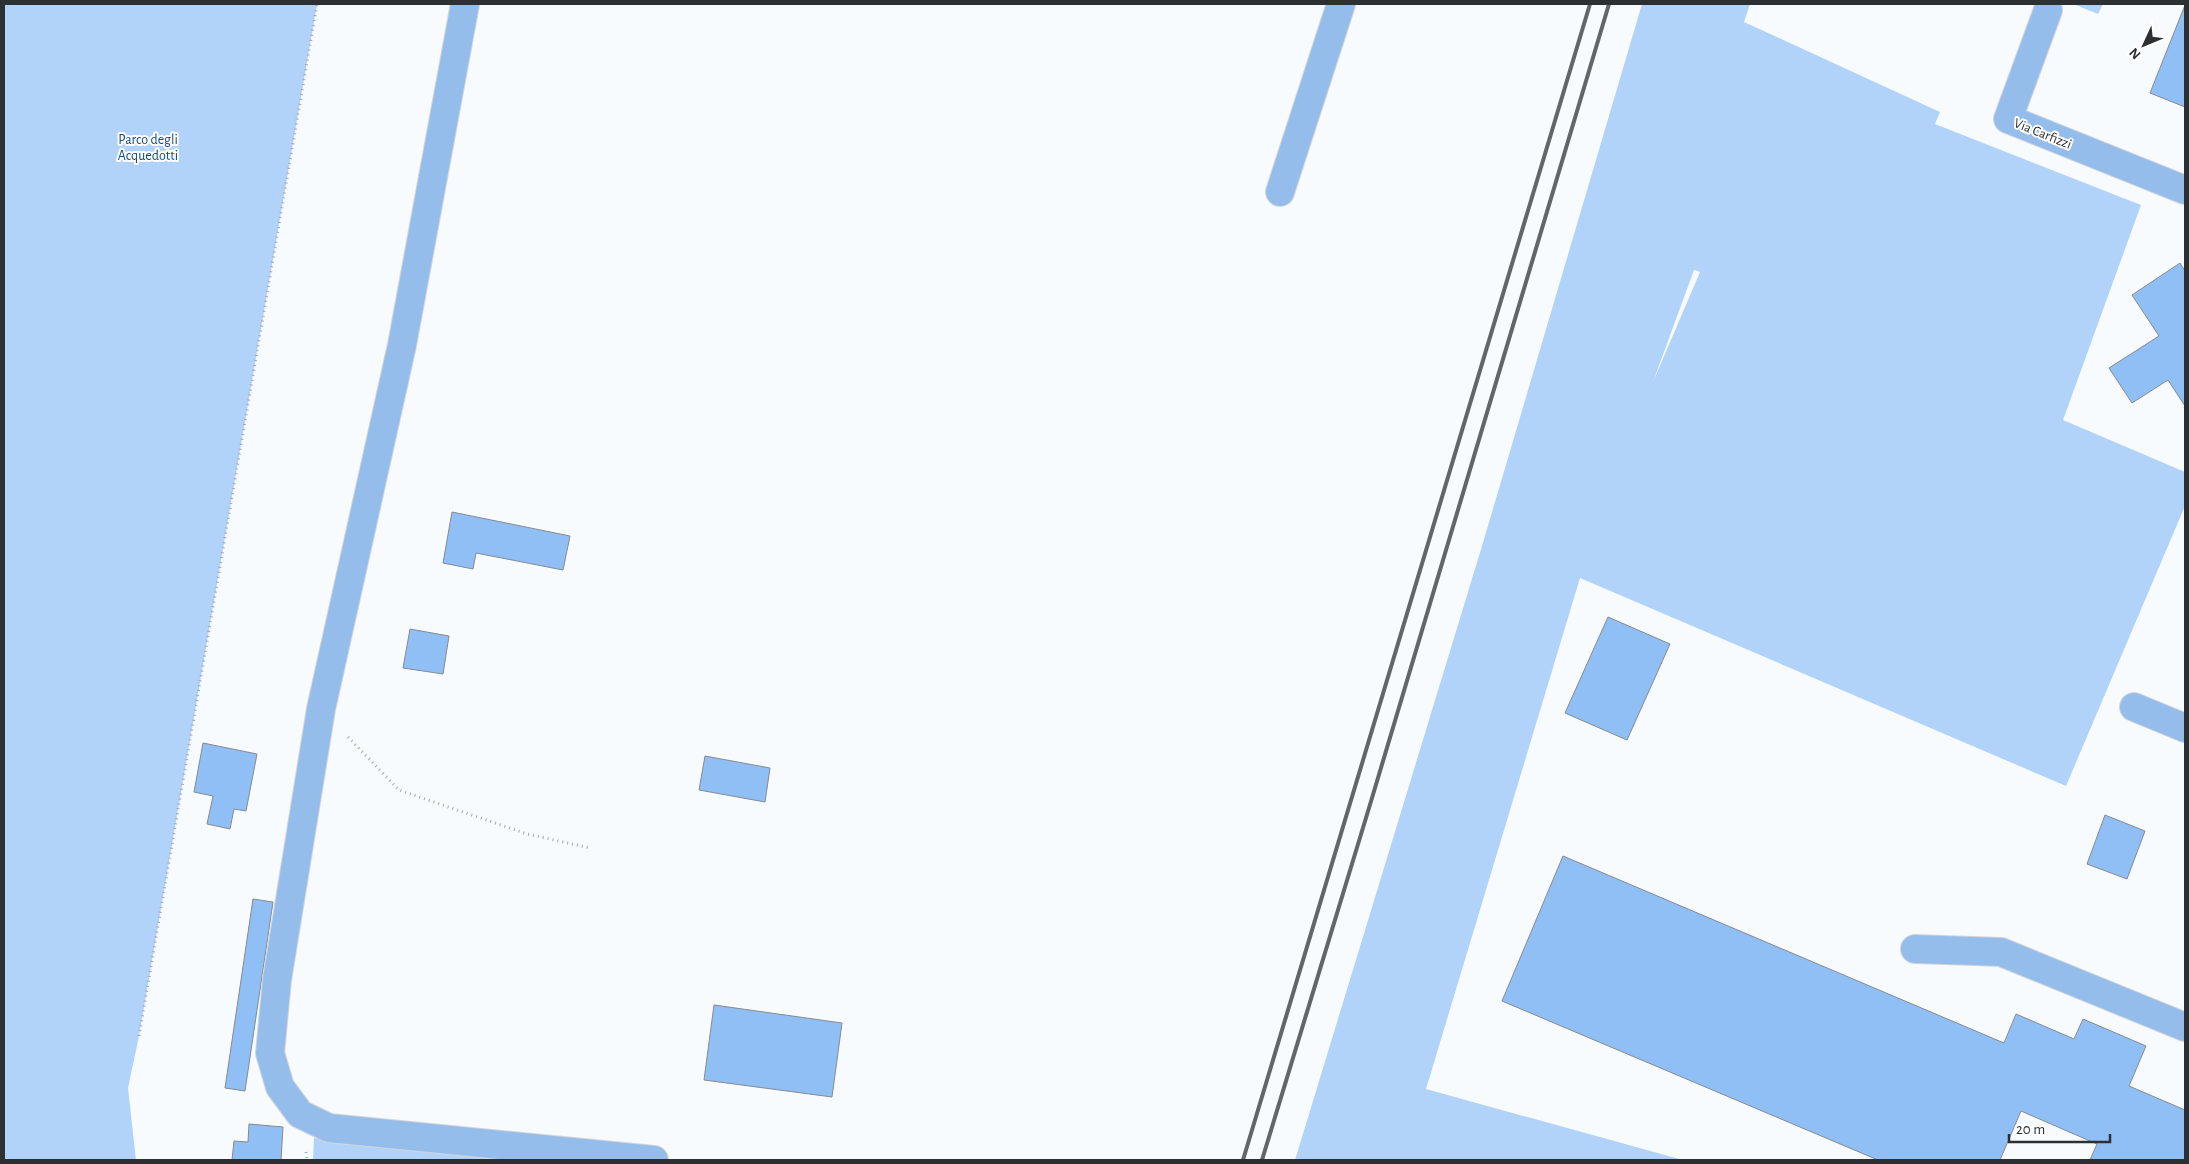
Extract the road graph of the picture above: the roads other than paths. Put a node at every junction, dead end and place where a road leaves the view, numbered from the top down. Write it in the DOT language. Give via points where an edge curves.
graph roads {
  1 [pos="464,4"];
  2 [pos="1341,4"];
  3 [pos="2048,10"];
  4 [pos="2185,190"];
  5 [pos="1280,192"];
  6 [pos="2134,707"];
  7 [pos="2185,728"];
  8 [pos="1915,948"];
  9 [pos="2185,1027"];
  10 [pos="654,1160"];
  1 -- 10 [label="street" via="402,345 321,709 277,980 270,1053 280,1088 300,1114 329,1128"];
  2 -- 5 [label="street"];
  3 -- 4 [label="street, Via Carfizzi" via="2008,118"];
  6 -- 7 [label="street"];
  8 -- 9 [label="street" via="2001,952"];
}
